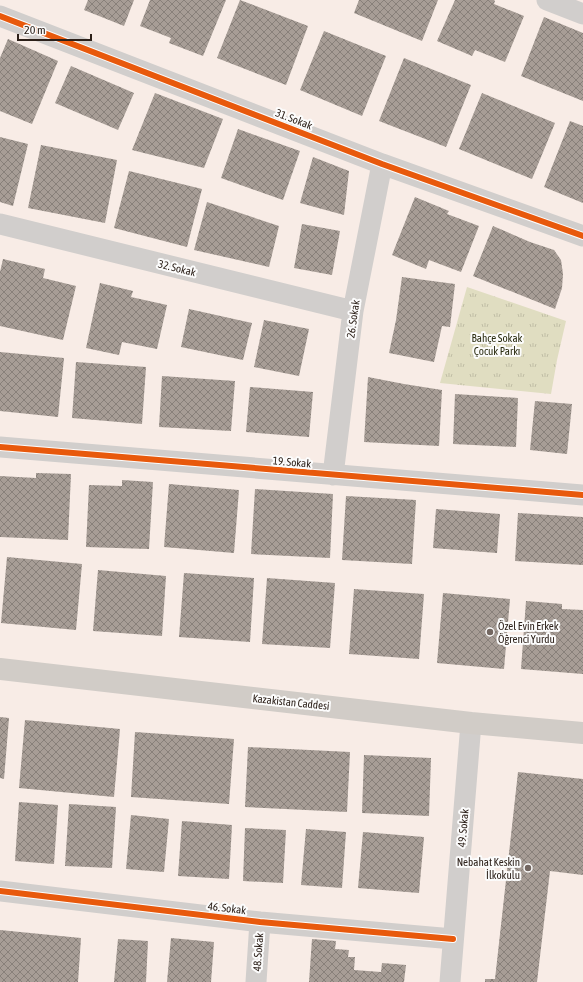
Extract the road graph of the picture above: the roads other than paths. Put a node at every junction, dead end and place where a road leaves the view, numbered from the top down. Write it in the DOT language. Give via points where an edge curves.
graph roads {
  1 [pos="547,0"];
  2 [pos="583,14"];
  3 [pos="0,16"];
  4 [pos="382,164"];
  5 [pos="0,224"];
  6 [pos="583,236"];
  7 [pos="353,311"];
  8 [pos="0,447"];
  9 [pos="332,475"];
  10 [pos="583,496"];
  11 [pos="0,669"];
  12 [pos="471,722"];
  13 [pos="583,733"];
  14 [pos="0,891"];
  15 [pos="260,922"];
  16 [pos="453,939"];
  17 [pos="256,982"];
  18 [pos="450,982"];
  1 -- 2 [label="street"];
  3 -- 4 [label="street, 31. Sokak"];
  4 -- 6 [label="street, 31. Sokak"];
  4 -- 7 [label="street, 26. Sokak"];
  5 -- 7 [label="street, 32. Sokak"];
  7 -- 9 [label="street, 26. Sokak"];
  8 -- 9 [label="street, 19. Sokak"];
  9 -- 10 [label="street, 19. Sokak"];
  11 -- 12 [label="main road, Kazakistan Caddesi"];
  12 -- 13 [label="main road, Kazakistan Caddesi"];
  12 -- 16 [label="street, 49. Sokak"];
  14 -- 15 [label="street, 46. Sokak"];
  15 -- 16 [label="street, 46. Sokak"];
  15 -- 17 [label="street, 48. Sokak"];
  16 -- 18 [label="street, 49. Sokak"];
}
